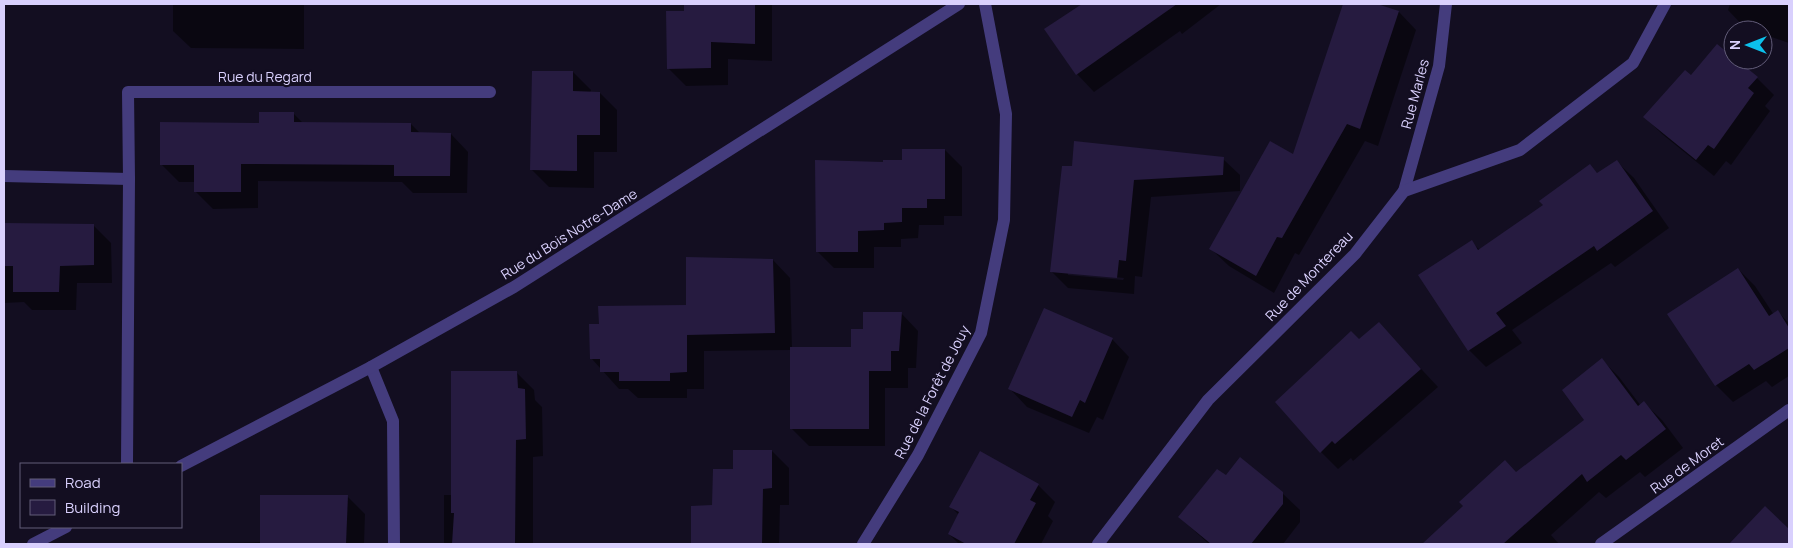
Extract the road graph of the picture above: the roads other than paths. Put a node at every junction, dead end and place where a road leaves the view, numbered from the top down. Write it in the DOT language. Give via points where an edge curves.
graph roads {
  1 [pos="959,4"];
  2 [pos="985,4"];
  3 [pos="1446,4"];
  4 [pos="1665,4"];
  5 [pos="490,92"];
  6 [pos="4,176"];
  7 [pos="129,179"];
  8 [pos="1404,191"];
  9 [pos="371,367"];
  10 [pos="1789,410"];
  11 [pos="127,463"];
  12 [pos="182,465"];
  13 [pos="64,528"];
  14 [pos="32,544"];
  15 [pos="394,544"];
  16 [pos="863,544"];
  17 [pos="1098,544"];
  18 [pos="1601,544"];
  1 -- 9 [label="street, Rue du Bois Notre-Dame" via="514,287"];
  2 -- 16 [label="street, Rue de la Forêt de Jouy" via="1006,114 1004,220 981,332 918,455"];
  3 -- 8 [label="street, Rue Marles" via="1439,66"];
  4 -- 8 [label="street" via="1633,63 1520,150"];
  5 -- 7 [label="street, Rue du Regard" via="128,92"];
  6 -- 7 [label="street"];
  7 -- 11 [label="street, Rue du Regard"];
  8 -- 17 [label="street, Rue de Montereau" via="1355,254 1208,400"];
  9 -- 12 [label="street, Rue du Bois Notre-Dame"];
  9 -- 15 [label="street" via="393,422"];
  10 -- 18 [label="street, Rue de Moret"];
  13 -- 14 [label="street"];
}
